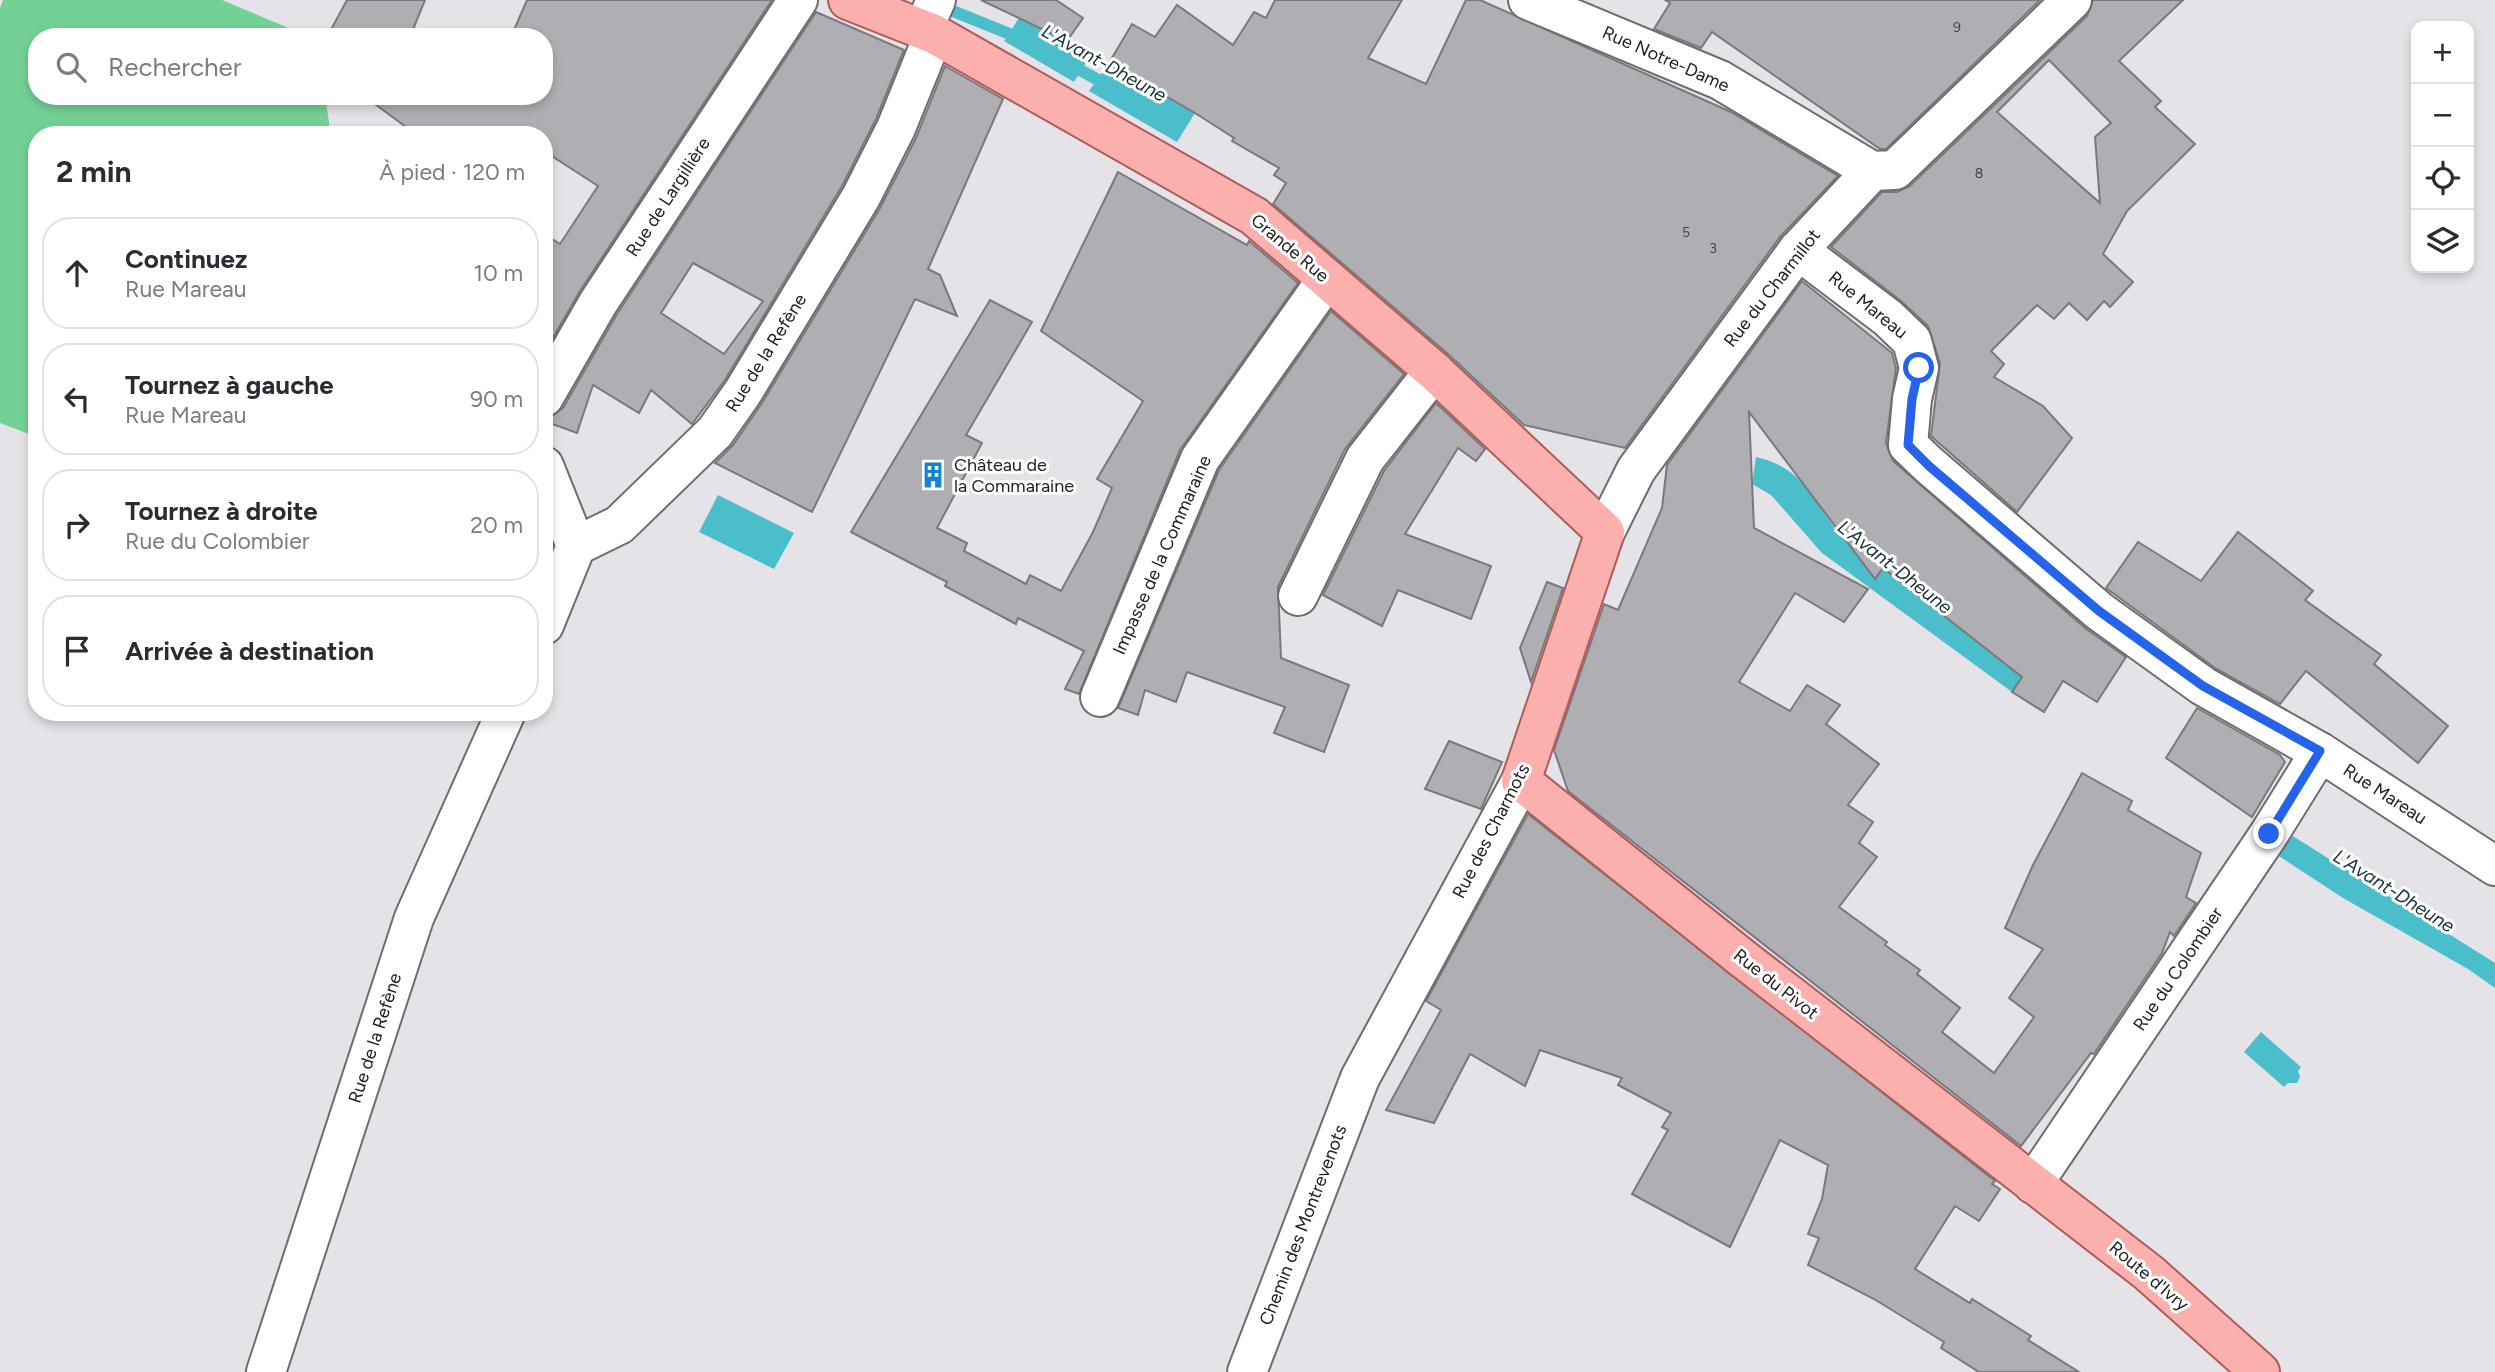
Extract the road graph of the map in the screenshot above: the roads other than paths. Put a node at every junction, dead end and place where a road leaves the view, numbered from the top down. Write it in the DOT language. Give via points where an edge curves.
graph roads {
  1 [pos="798,0"];
  2 [pos="848,0"];
  3 [pos="1528,0"];
  4 [pos="2072,0"];
  5 [pos="930,21"];
  6 [pos="1872,171"];
  7 [pos="1798,250"];
  8 [pos="1327,279"];
  9 [pos="1434,371"];
  10 [pos="553,381"];
  11 [pos="553,488"];
  12 [pos="1605,532"];
  13 [pos="576,546"];
  14 [pos="1298,596"];
  15 [pos="553,603"];
  16 [pos="1100,697"];
  17 [pos="502,721"];
  18 [pos="2320,751"];
  19 [pos="1521,781"];
  20 [pos="2495,866"];
  21 [pos="1360,1078"];
  22 [pos="2033,1184"];
  23 [pos="266,1372"];
  24 [pos="1247,1372"];
  25 [pos="2260,1372"];
  1 -- 10 [label="street, Rue de Largillière" via="598,303"];
  2 -- 5 [label="main road, Grande Rue"];
  3 -- 6 [label="street, Rue Notre-Dame" via="1720,80"];
  4 -- 6 [label="street" via="1895,170"];
  5 -- 8 [label="main road, Grande Rue" via="1254,216"];
  5 -- 13 [label="street, Rue de la Refène" via="896,128 861,197 743,392 715,432 620,525"];
  6 -- 7 [label="street, Rue du Charmillot"];
  7 -- 12 [label="street, Rue du Charmillot" via="1636,470"];
  7 -- 18 [label="street, Rue Mareau" via="1912,341 1919,368 1908,445 1929,466 2099,611 2203,686"];
  8 -- 9 [label="main road, Grande Rue"];
  8 -- 16 [label="street, Impasse de la Commaraine" via="1200,459"];
  9 -- 12 [label="main road, Grande Rue"];
  9 -- 14 [label="street" via="1365,459"];
  11 -- 13 [label="street"];
  12 -- 19 [label="main road, Rue des Charmots"];
  13 -- 15 [label="street"];
  17 -- 23 [label="street, Rue de la Refène" via="414,918"];
  18 -- 20 [label="street, Rue Mareau"];
  18 -- 22 [label="street, Rue du Colombier"];
  19 -- 21 [label="street, Rue des Charmots"];
  19 -- 22 [label="main road, Rue du Pivot"];
  21 -- 24 [label="street, Chemin des Montrevenots"];
  22 -- 25 [label="main road, Route d'Ivry" via="2149,1273"];
}
